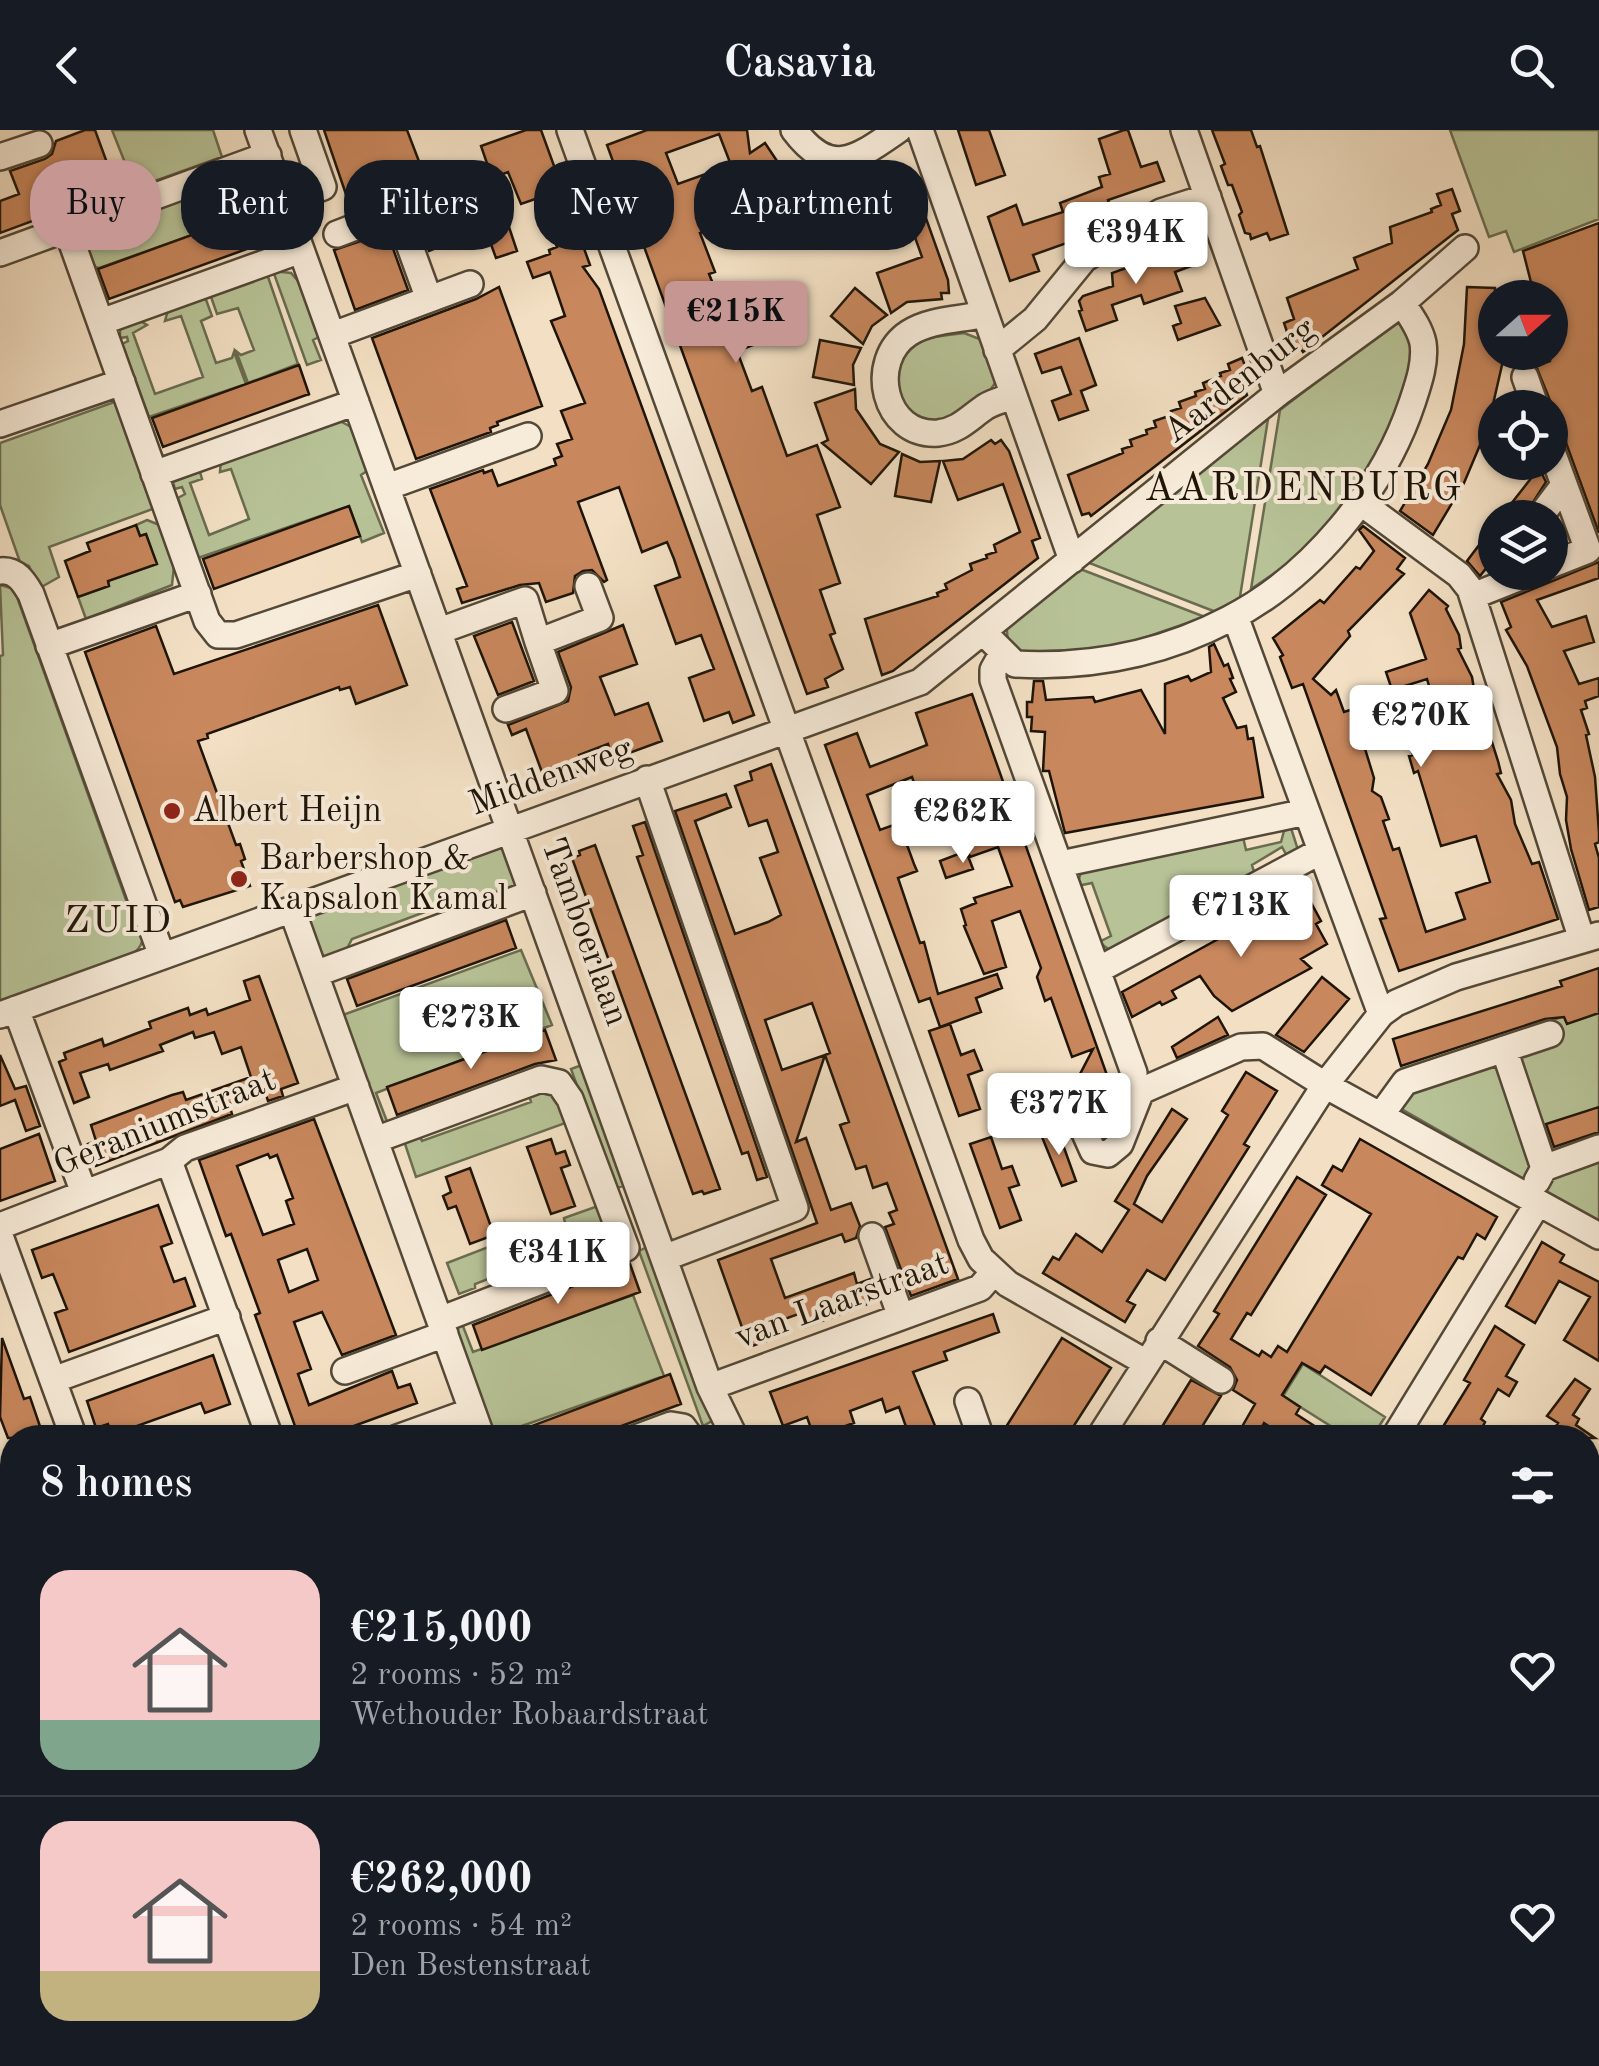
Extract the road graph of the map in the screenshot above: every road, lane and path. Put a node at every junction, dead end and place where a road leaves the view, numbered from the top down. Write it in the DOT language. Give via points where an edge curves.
graph roads {
  1 [pos="258,130"];
  2 [pos="302,130"];
  3 [pos="570,130"];
  4 [pos="794,130"];
  5 [pos="898,130"];
  6 [pos="920,130"];
  7 [pos="1184,130"];
  8 [pos="39,144"];
  9 [pos="268,155"];
  10 [pos="0,157"];
  11 [pos="270,160"];
  12 [pos="313,160"];
  13 [pos="161,194"];
  14 [pos="1216,201"];
  15 [pos="336,234"];
  16 [pos="30,242"];
  17 [pos="1466,248"];
  18 [pos="74,250"];
  19 [pos="300,250"];
  20 [pos="0,253"];
  21 [pos="470,284"];
  22 [pos="429,299"];
  23 [pos="1402,302"];
  24 [pos="984,314"];
  25 [pos="100,322"];
  26 [pos="332,335"];
  27 [pos="998,350"];
  28 [pos="1525,377"];
  29 [pos="122,382"];
  30 [pos="1530,390"];
  31 [pos="1277,394"];
  32 [pos="1014,396"];
  33 [pos="356,402"];
  34 [pos="0,424"];
  35 [pos="528,436"];
  36 [pos="154,474"];
  37 [pos="1562,480"];
  38 [pos="1564,485"];
  39 [pos="387,487"];
  40 [pos="1553,500"];
  41 [pos="1360,502"];
  42 [pos="1568,558"];
  43 [pos="1072,560"];
  44 [pos="4,570"];
  45 [pos="418,574"];
  46 [pos="588,586"];
  47 [pos="1483,590"];
  48 [pos="198,594"];
  49 [pos="1473,596"];
  50 [pos="1235,616"];
  51 [pos="438,631"];
  52 [pos="983,632"];
  53 [pos="538,642"];
  54 [pos="49,646"];
  55 [pos="1002,654"];
  56 [pos="506,709"];
  57 [pos="788,728"];
  58 [pos="646,778"];
  59 [pos="510,830"];
  60 [pos="1318,831"];
  61 [pos="1061,864"];
  62 [pos="533,894"];
  63 [pos="292,910"];
  64 [pos="1590,938"];
  65 [pos="162,956"];
  66 [pos="1098,970"];
  67 [pos="315,974"];
  68 [pos="8,1012"];
  69 [pos="1381,1014"];
  70 [pos="1550,1034"];
  71 [pos="1504,1049"];
  72 [pos="1325,1085"];
  73 [pos="356,1087"];
  74 [pos="1381,1115"];
  75 [pos="375,1140"];
  76 [pos="1599,1148"];
  77 [pos="169,1161"];
  78 [pos="1544,1168"];
  79 [pos="84,1193"];
  80 [pos="1532,1201"];
  81 [pos="0,1226"];
  82 [pos="0,1236"];
  83 [pos="872,1236"];
  84 [pos="1599,1236"];
  85 [pos="664,1258"];
  86 [pos="994,1272"];
  87 [pos="226,1317"];
  88 [pos="901,1317"];
  89 [pos="442,1327"];
  90 [pos="1152,1352"];
  91 [pos="345,1371"];
  92 [pos="53,1380"];
  93 [pos="1221,1380"];
  94 [pos="710,1388"];
  95 [pos="968,1401"];
  96 [pos="472,1410"];
  97 [pos="69,1425"];
  98 [pos="265,1425"];
  99 [pos="432,1425"];
  100 [pos="477,1425"];
  101 [pos="728,1425"];
  102 [pos="976,1425"];
  103 [pos="1107,1425"];
  104 [pos="1402,1425"];
  1 -- 9 [label="street, Tamboerlaan"];
  2 -- 12 [label="street"];
  3 -- 57 [label="street"];
  4 -- 5 [label="street" via="810,152 830,160 859,157"];
  6 -- 24 [label="street" via="942,224"];
  7 -- 14 [label="street"];
  8 -- 10 [label="street"];
  9 -- 11 [label="street, Tamboerlaan"];
  9 -- 13 [label="street"];
  14 -- 27 [label="street" via="1161,212 1084,258 1035,319"];
  14 -- 31 [label="street"];
  15 -- 22 [label="street" via="397,212"];
  16 -- 20 [label="street"];
  17 -- 23 [label="street, Aardenburg"];
  18 -- 25 [label="street"];
  19 -- 25 [label="street"];
  19 -- 26 [label="street, Tamboerlaan"];
  21 -- 22 [label="street"];
  22 -- 26 [label="street"];
  23 -- 31 [label="street, Aardenburg"];
  23 -- 41 [label="street" via="1423,343 1418,382 1391,454"];
  24 -- 27 [label="street"];
  24 -- 32 [label="street" via="908,333 884,372 886,394 896,415 915,429 937,433"];
  25 -- 29 [label="street"];
  26 -- 33 [label="street, Tamboerlaan"];
  27 -- 32 [label="street"];
  28 -- 30 [label="street"];
  29 -- 34 [label="street"];
  29 -- 36 [label="street"];
  31 -- 43 [label="street, Aardenburg"];
  32 -- 43 [label="street"];
  33 -- 36 [label="street"];
  33 -- 39 [label="street, Tamboerlaan"];
  35 -- 39 [label="street"];
  36 -- 48 [label="street"];
  37 -- 38 [label="street"];
  38 -- 40 [label="street"];
  38 -- 42 [label="street" via="1588,550"];
  39 -- 45 [label="street, Tamboerlaan"];
  41 -- 49 [label="street" via="1458,574"];
  41 -- 50 [label="street" via="1313,559"];
  43 -- 52 [label="street, Aardenburg"];
  44 -- 54 [label="street" via="22,579 31,594"];
  45 -- 48 [label="street" via="236,635 218,635"];
  45 -- 51 [label="street, Tamboerlaan"];
  46 -- 53 [label="street" via="600,618"];
  47 -- 49 [label="street"];
  48 -- 54 [label="street"];
  49 -- 64 [label="street"];
  50 -- 55 [label="street" via="1166,647 1121,658 1036,665 1015,664"];
  50 -- 60 [label="street"];
  51 -- 53 [label="street" via="525,600"];
  51 -- 59 [label="street, Tamboerlaan"];
  52 -- 55 [label="street"];
  52 -- 57 [label="street, Aardenburg" via="920,682"];
  53 -- 56 [label="street" via="555,691"];
  54 -- 65 [label="street"];
  55 -- 61 [label="street" via="994,680"];
  57 -- 58 [label="street, Middenweg"];
  57 -- 86 [label="street" via="971,1240"];
  58 -- 59 [label="street, Middenweg"];
  58 -- 85 [label="street" via="807,1206"];
  59 -- 62 [label="street, Tamboerlaan"];
  59 -- 63 [label="street, Middenweg"];
  60 -- 61 [label="street"];
  60 -- 66 [label="street"];
  60 -- 69 [label="street"];
  61 -- 66 [label="street"];
  62 -- 67 [label="street"];
  62 -- 85 [label="street, Tamboerlaan"];
  63 -- 65 [label="street, Middenweg"];
  63 -- 67 [label="street"];
  64 -- 69 [label="street" via="1456,977"];
  65 -- 68 [label="street, Middenweg"];
  66 -- 72 [label="street" via="1138,1082 1262,1046"];
  67 -- 73 [label="street"];
  68 -- 79 [label="street"];
  69 -- 72 [label="street"];
  70 -- 71 [label="street"];
  71 -- 74 [label="street" via="1405,1082"];
  71 -- 78 [label="street"];
  72 -- 74 [label="street"];
  72 -- 90 [label="street"];
  73 -- 75 [label="street"];
  73 -- 77 [label="street, Geraniumstraat" via="185,1148"];
  74 -- 80 [label="street"];
  75 -- 89 [label="street"];
  75 -- 89 [label="street" via="540,1079 558,1083 626,1248"];
  76 -- 78 [label="street"];
  77 -- 79 [label="street, Geraniumstraat"];
  77 -- 87 [label="street"];
  78 -- 80 [label="street"];
  79 -- 81 [label="street, Geraniumstraat"];
  80 -- 84 [label="street"];
  80 -- 104 [label="street"];
  82 -- 92 [label="street"];
  83 -- 88 [label="street"];
  85 -- 94 [label="street, Tamboerlaan"];
  86 -- 88 [label="street, van Laarstraat" via="980,1288"];
  86 -- 90 [label="street"];
  87 -- 92 [label="street"];
  87 -- 98 [label="street"];
  88 -- 94 [label="street, van Laarstraat"];
  89 -- 91 [label="street"];
  89 -- 96 [label="street"];
  90 -- 93 [label="street"];
  90 -- 103 [label="street"];
  92 -- 97 [label="street"];
  94 -- 101 [label="street, Tamboerlaan"];
  95 -- 102 [label="street"];
  96 -- 99 [label="street"];
  96 -- 100 [label="street"];
}
